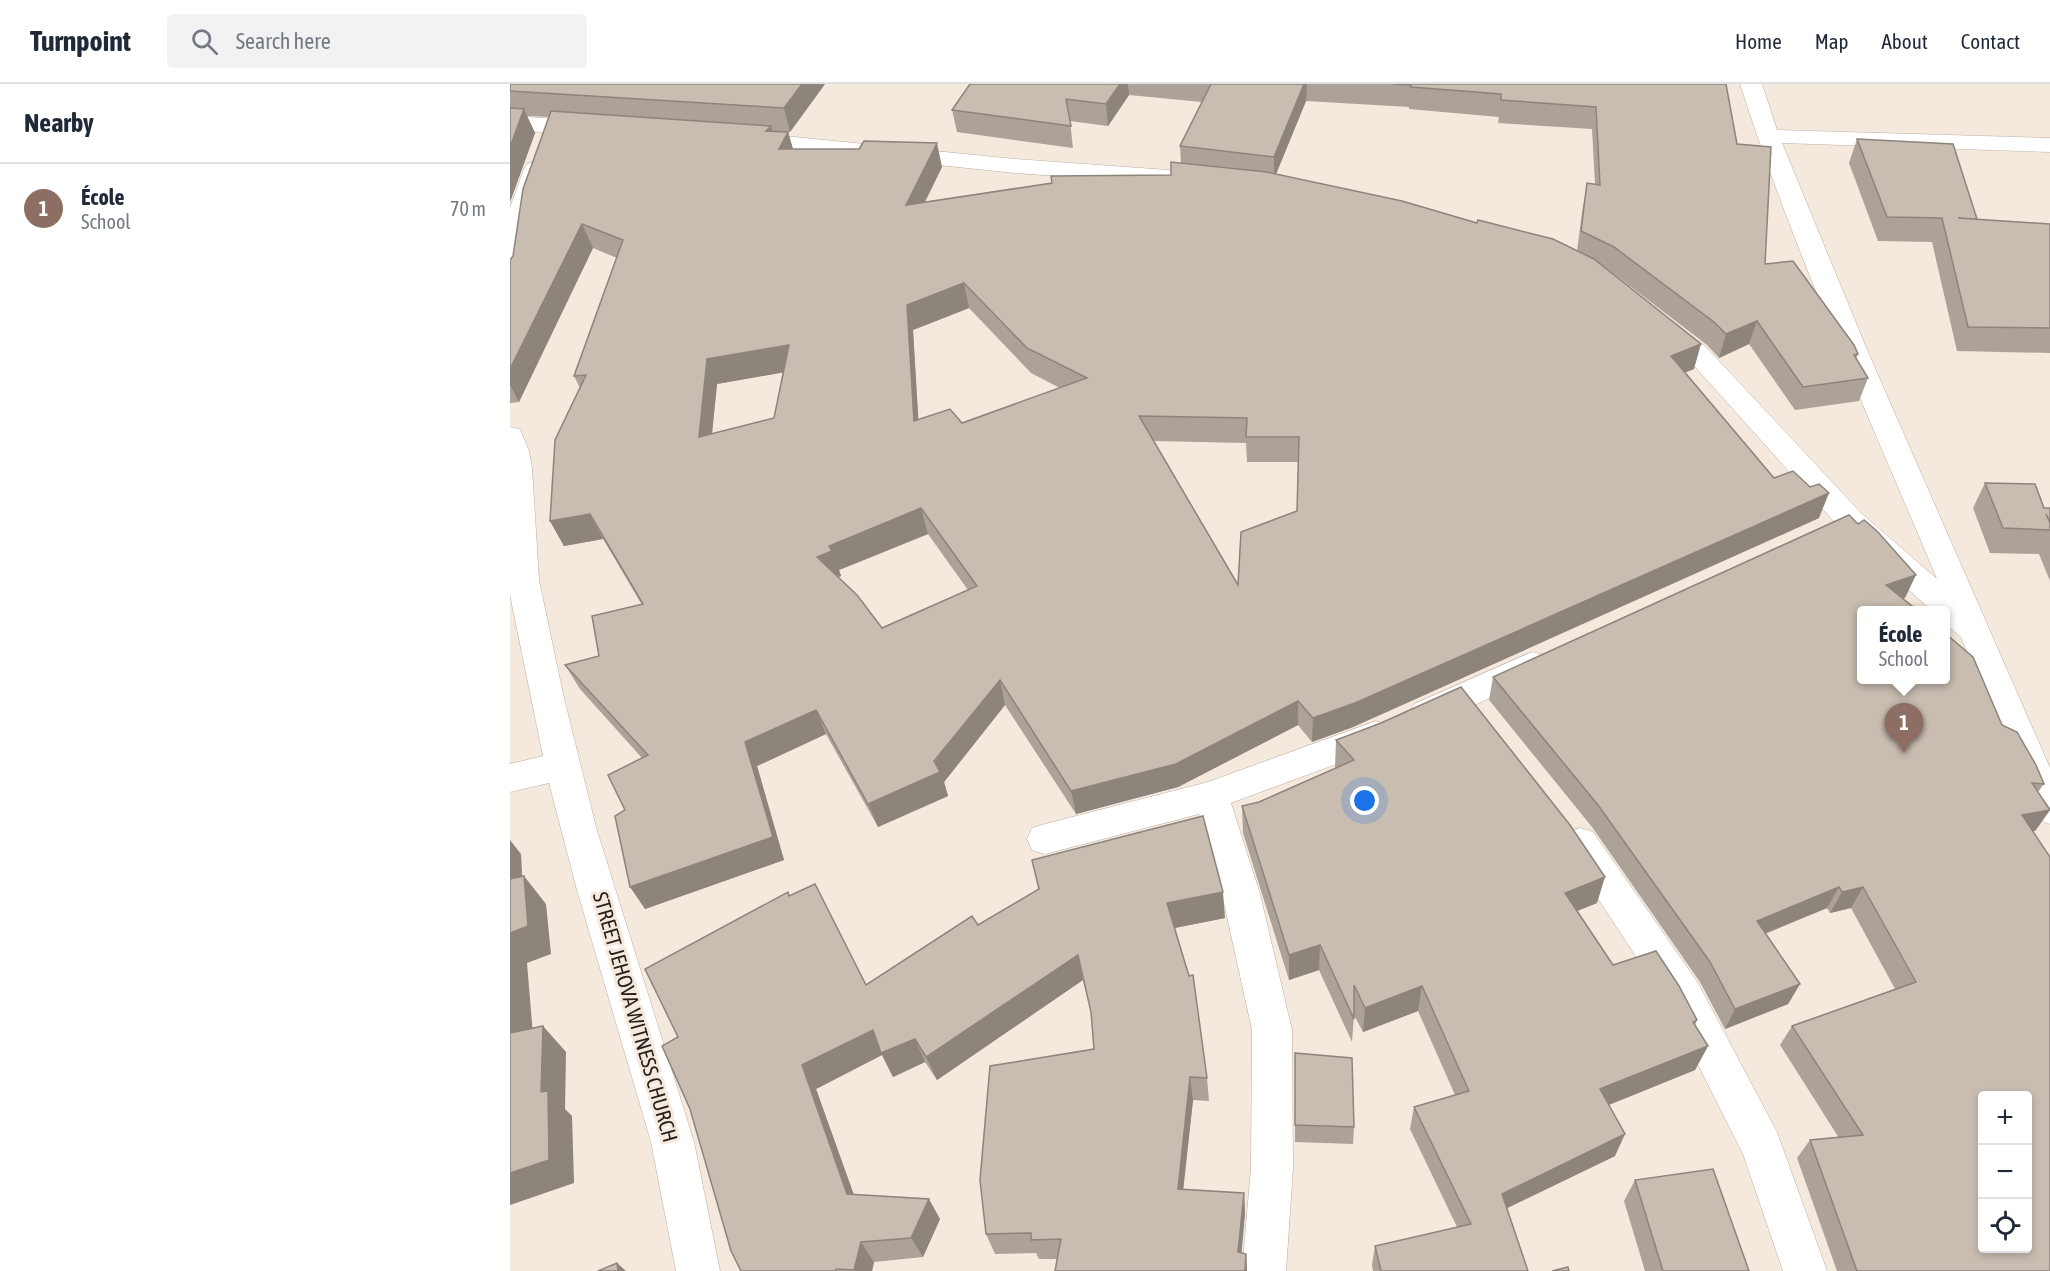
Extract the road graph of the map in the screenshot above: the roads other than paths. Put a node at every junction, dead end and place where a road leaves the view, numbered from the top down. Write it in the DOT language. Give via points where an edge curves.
graph roads {
  1 [pos="1751,84"];
  2 [pos="510,123"];
  3 [pos="550,126"];
  4 [pos="617,130"];
  5 [pos="1768,136"];
  6 [pos="718,137"];
  7 [pos="2049,147"];
  8 [pos="1215,180"];
  9 [pos="510,281"];
  10 [pos="1644,312"];
  11 [pos="510,436"];
  12 [pos="1942,606"];
  13 [pos="1950,612"];
  14 [pos="1972,629"];
  15 [pos="1558,653"];
  16 [pos="562,766"];
  17 [pos="510,778"];
  18 [pos="1211,796"];
  19 [pos="2050,809"];
  20 [pos="1556,812"];
  21 [pos="1045,839"];
  22 [pos="698,1271"];
  23 [pos="1264,1271"];
  24 [pos="1805,1271"];
  1 -- 5 [label="street"];
  2 -- 3 [label="street"];
  3 -- 4 [label="street"];
  3 -- 9 [label="street" via="520,213"];
  5 -- 7 [label="street"];
  5 -- 14 [label="street"];
  6 -- 8 [label="street" via="1016,166"];
  10 -- 12 [label="street" via="1697,353 1836,525"];
  11 -- 16 [label="street, STREET JEHOVA WITNESS CHURCH" via="523,579"];
  13 -- 14 [label="street"];
  14 -- 19 [label="street"];
  15 -- 18 [label="street" via="1475,709 1366,739"];
  16 -- 17 [label="street"];
  16 -- 22 [label="street, STREET JEHOVA WITNESS CHURCH" via="668,1126 693,1230"];
  18 -- 21 [label="street"];
  18 -- 23 [label="street" via="1241,894 1272,1030 1272,1168"];
  20 -- 24 [label="street" via="1684,996 1762,1147"];
}
